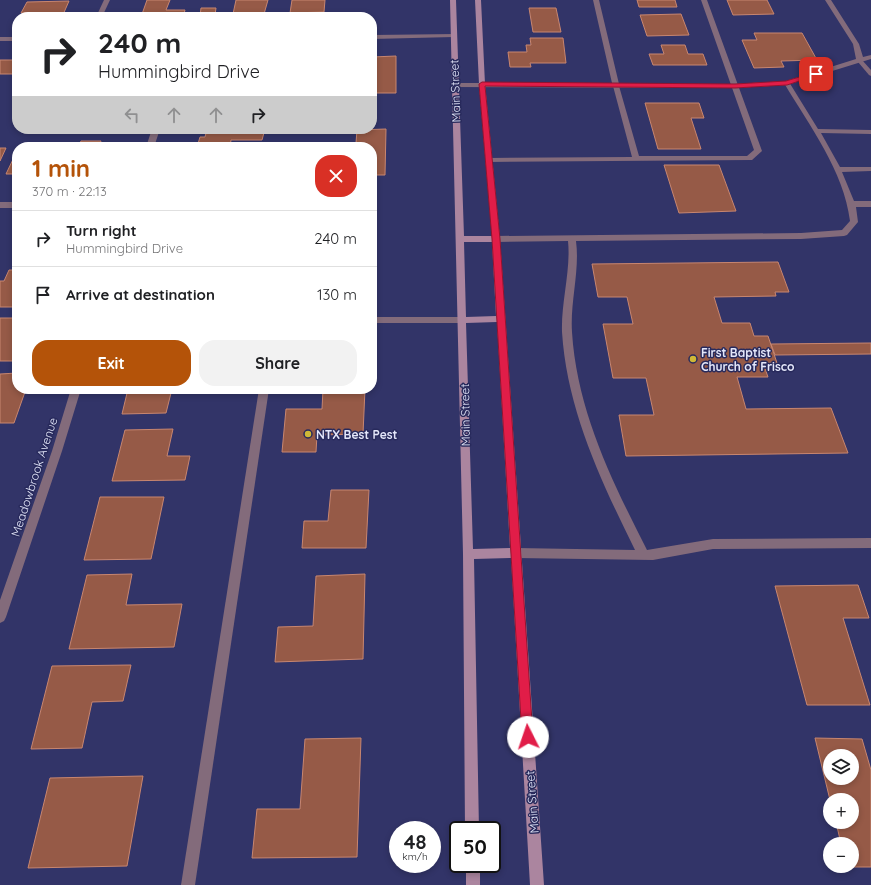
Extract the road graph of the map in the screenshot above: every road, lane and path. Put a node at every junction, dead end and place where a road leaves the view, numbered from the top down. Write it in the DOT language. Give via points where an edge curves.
graph roads {
  1 [pos="107,0"];
  2 [pos="453,0"];
  3 [pos="478,0"];
  4 [pos="596,0"];
  5 [pos="704,0"];
  6 [pos="828,0"];
  7 [pos="101,12"];
  8 [pos="454,35"];
  9 [pos="377,36"];
  10 [pos="0,39"];
  11 [pos="12,39"];
  12 [pos="871,57"];
  13 [pos="860,61"];
  14 [pos="871,74"];
  15 [pos="787,83"];
  16 [pos="482,84"];
  17 [pos="454,85"];
  18 [pos="616,86"];
  19 [pos="735,86"];
  20 [pos="816,131"];
  21 [pos="871,132"];
  22 [pos="636,159"];
  23 [pos="489,160"];
  24 [pos="871,169"];
  25 [pos="836,170"];
  26 [pos="851,204"];
  27 [pos="871,204"];
  28 [pos="0,205"];
  29 [pos="12,205"];
  30 [pos="572,238"];
  31 [pos="460,239"];
  32 [pos="496,239"];
  33 [pos="501,319"];
  34 [pos="377,320"];
  35 [pos="462,320"];
  36 [pos="74,394"];
  37 [pos="263,394"];
  38 [pos="871,543"];
  39 [pos="516,553"];
  40 [pos="468,554"];
  41 [pos="643,554"];
  42 [pos="0,618"];
  43 [pos="472,821"];
  44 [pos="473,873"];
  45 [pos="188,885"];
  46 [pos="473,885"];
  47 [pos="537,885"];
  1 -- 7 [label="street"];
  2 -- 8 [label="main road, Main Street"];
  3 -- 16 [label="main road, Main Street"];
  4 -- 18 [label="street"];
  5 -- 19 [label="street"];
  6 -- 13 [label="street" via="856,44"];
  8 -- 9 [label="street"];
  8 -- 17 [label="main road, Main Street"];
  10 -- 11 [label="street"];
  12 -- 13 [label="street"];
  13 -- 14 [label="street"];
  13 -- 15 [label="street"];
  15 -- 19 [label="street"];
  15 -- 20 [label="street"];
  16 -- 17 [label="street"];
  16 -- 18 [label="street"];
  16 -- 23 [label="main road, Main Street"];
  17 -- 31 [label="main road, Main Street"];
  18 -- 19 [label="street"];
  18 -- 22 [label="street"];
  19 -- 22 [label="street" via="758,151 749,158"];
  20 -- 21 [label="street"];
  20 -- 25 [label="street"];
  22 -- 23 [label="street"];
  23 -- 32 [label="main road, Main Street"];
  24 -- 25 [label="street"];
  25 -- 26 [label="street"];
  26 -- 27 [label="street"];
  26 -- 30 [label="street" via="854,222 848,231 835,235"];
  28 -- 29 [label="street"];
  30 -- 32 [label="street"];
  30 -- 41 [label="street" via="567,318 570,360 577,396 600,462"];
  31 -- 32 [label="main road"];
  31 -- 35 [label="main road, Main Street"];
  32 -- 33 [label="main road, Main Street"];
  33 -- 35 [label="main road"];
  33 -- 39 [label="main road, Main Street"];
  34 -- 35 [label="street"];
  35 -- 40 [label="main road, Main Street"];
  36 -- 42 [label="street, Meadowbrook Avenue"];
  37 -- 45 [label="street"];
  38 -- 41 [label="street" via="714,544 660,554"];
  39 -- 40 [label="main road"];
  39 -- 41 [label="street"];
  39 -- 47 [label="main road, Main Street"];
  40 -- 43 [label="main road, Main Street"];
  44 -- 46 [label="main road"];
}
